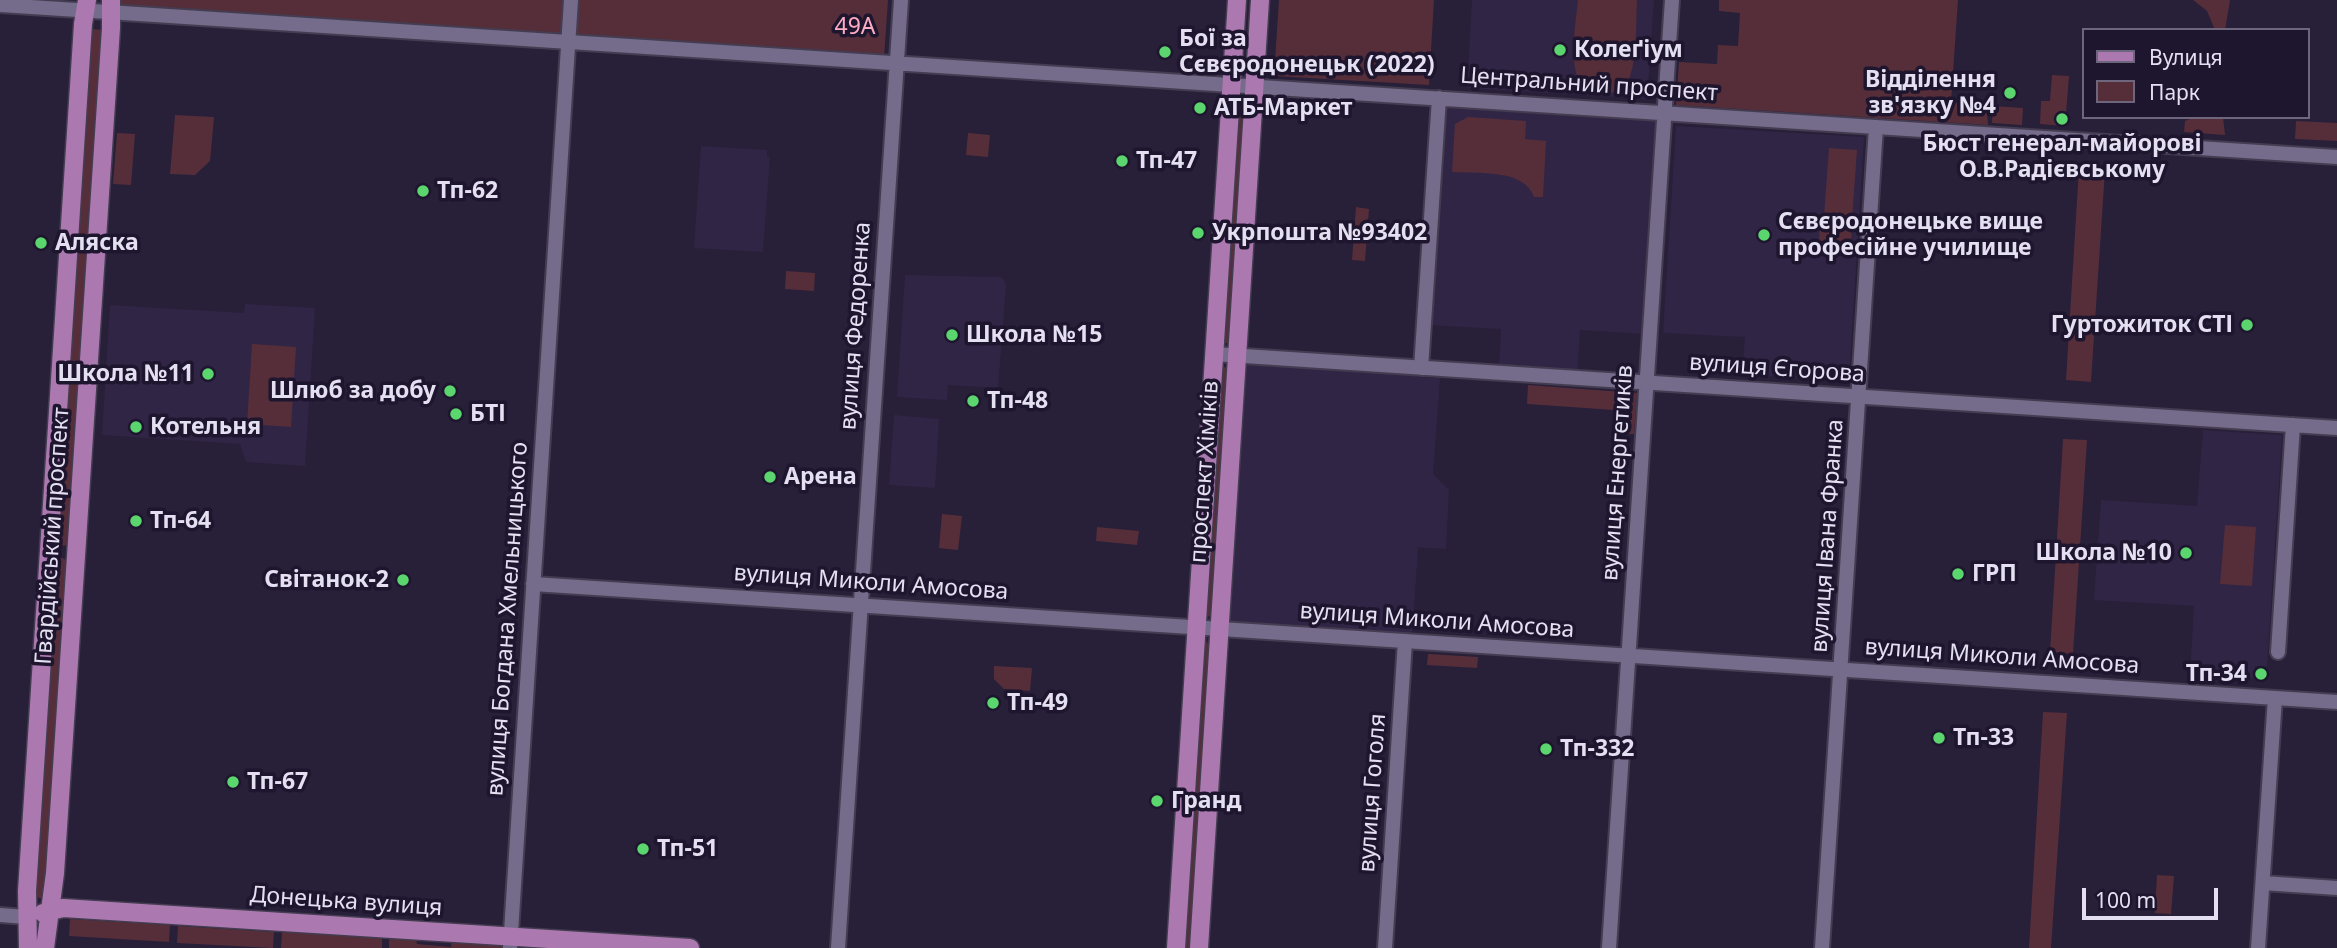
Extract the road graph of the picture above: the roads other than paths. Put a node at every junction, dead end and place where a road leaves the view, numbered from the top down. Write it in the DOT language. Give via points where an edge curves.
graph roads {
  1 [pos="571,0"];
  2 [pos="901,0"];
  3 [pos="1237,0"];
  4 [pos="1260,0"];
  5 [pos="1672,0"];
  6 [pos="0,5"];
  7 [pos="86,5"];
  8 [pos="111,6"];
  9 [pos="569,42"];
  10 [pos="897,63"];
  11 [pos="1231,85"];
  12 [pos="1255,86"];
  13 [pos="1439,98"];
  14 [pos="1664,113"];
  15 [pos="1877,127"];
  16 [pos="2337,157"];
  17 [pos="1214,354"];
  18 [pos="1237,356"];
  19 [pos="1421,368"];
  20 [pos="1646,383"];
  21 [pos="1859,397"];
  22 [pos="2293,425"];
  23 [pos="2337,428"];
  24 [pos="49,550"];
  25 [pos="76,552"];
  26 [pos="533,584"];
  27 [pos="860,606"];
  28 [pos="1197,628"];
  29 [pos="1219,629"];
  30 [pos="1405,641"];
  31 [pos="2278,652"];
  32 [pos="1629,656"];
  33 [pos="1842,670"];
  34 [pos="2275,698"];
  35 [pos="2337,702"];
  36 [pos="2263,883"];
  37 [pos="2337,888"];
  38 [pos="52,911"];
  39 [pos="0,915"];
  40 [pos="26,917"];
  41 [pos="510,942"];
  42 [pos="28,948"];
  43 [pos="45,948"];
  44 [pos="690,948"];
  45 [pos="838,948"];
  46 [pos="1176,948"];
  47 [pos="1199,948"];
  48 [pos="1385,948"];
  49 [pos="1609,948"];
  50 [pos="1822,948"];
  51 [pos="2258,948"];
  1 -- 9 [label="street, вулиця Богдана Хмельницького"];
  2 -- 10 [label="street, вулиця Федоренка"];
  3 -- 11 [label="main road, проспект Хіміків"];
  4 -- 12 [label="main road, проспект Хіміків"];
  5 -- 14 [label="street, вулиця Енергетиків"];
  6 -- 7 [label="street, Центральний проспект"];
  7 -- 8 [label="street, Центральний проспект"];
  7 -- 24 [label="main road, Гвардійський проспект"];
  8 -- 9 [label="street, Центральний проспект"];
  8 -- 25 [label="main road, Гвардійський проспект"];
  9 -- 10 [label="street, Центральний проспект"];
  9 -- 26 [label="street, вулиця Богдана Хмельницького"];
  10 -- 11 [label="street, Центральний проспект"];
  10 -- 27 [label="street, вулиця Федоренка"];
  11 -- 12 [label="street, Центральний проспект"];
  11 -- 17 [label="main road, проспект Хіміків"];
  12 -- 13 [label="street, Центральний проспект"];
  12 -- 18 [label="main road, проспект Хіміків"];
  13 -- 14 [label="street, Центральний проспект"];
  13 -- 19 [label="street"];
  14 -- 15 [label="street, Центральний проспект"];
  14 -- 20 [label="street, вулиця Енергетиків"];
  15 -- 16 [label="street, Центральний проспект"];
  15 -- 21 [label="street, вулиця Івана Франка"];
  17 -- 18 [label="street, вулиця Єгорова"];
  17 -- 28 [label="main road, проспект Хіміків"];
  18 -- 19 [label="street, вулиця Єгорова"];
  18 -- 29 [label="main road, проспект Хіміків"];
  19 -- 20 [label="street, вулиця Єгорова"];
  20 -- 21 [label="street, вулиця Єгорова"];
  20 -- 32 [label="street, вулиця Енергетиків"];
  21 -- 22 [label="street, вулиця Єгорова"];
  21 -- 33 [label="street, вулиця Івана Франка"];
  22 -- 23 [label="street, вулиця Єгорова"];
  22 -- 31 [label="street"];
  24 -- 25 [label="main road"];
  24 -- 40 [label="main road, Гвардійський проспект"];
  25 -- 38 [label="main road, Гвардійський проспект"];
  26 -- 27 [label="street, вулиця Миколи Амосова"];
  26 -- 41 [label="street, вулиця Богдана Хмельницького"];
  27 -- 28 [label="street, вулиця Миколи Амосова"];
  27 -- 45 [label="street, вулиця Федоренка"];
  28 -- 29 [label="street, вулиця Миколи Амосова"];
  28 -- 46 [label="main road, проспект Хіміків"];
  29 -- 30 [label="street, вулиця Миколи Амосова"];
  29 -- 47 [label="main road, проспект Хіміків"];
  30 -- 32 [label="street, вулиця Миколи Амосова"];
  30 -- 48 [label="street, вулиця Гоголя"];
  32 -- 33 [label="street, вулиця Миколи Амосова"];
  32 -- 49 [label="street, вулиця Енергетиків"];
  33 -- 34 [label="street, вулиця Миколи Амосова"];
  33 -- 50 [label="street, вулиця Івана Франка"];
  34 -- 35 [label="street, вулиця Миколи Амосова"];
  34 -- 36 [label="street"];
  36 -- 37 [label="street"];
  36 -- 51 [label="street"];
  38 -- 40 [label="main road, Донецька вулиця"];
  38 -- 41 [label="main road, Донецька вулиця" via="80,909"];
  38 -- 43 [label="main road, Гвардійський проспект"];
  39 -- 40 [label="street, Донецька вулиця"];
  40 -- 42 [label="main road, Гвардійський проспект"];
  41 -- 44 [label="main road, Донецька вулиця"];
}
